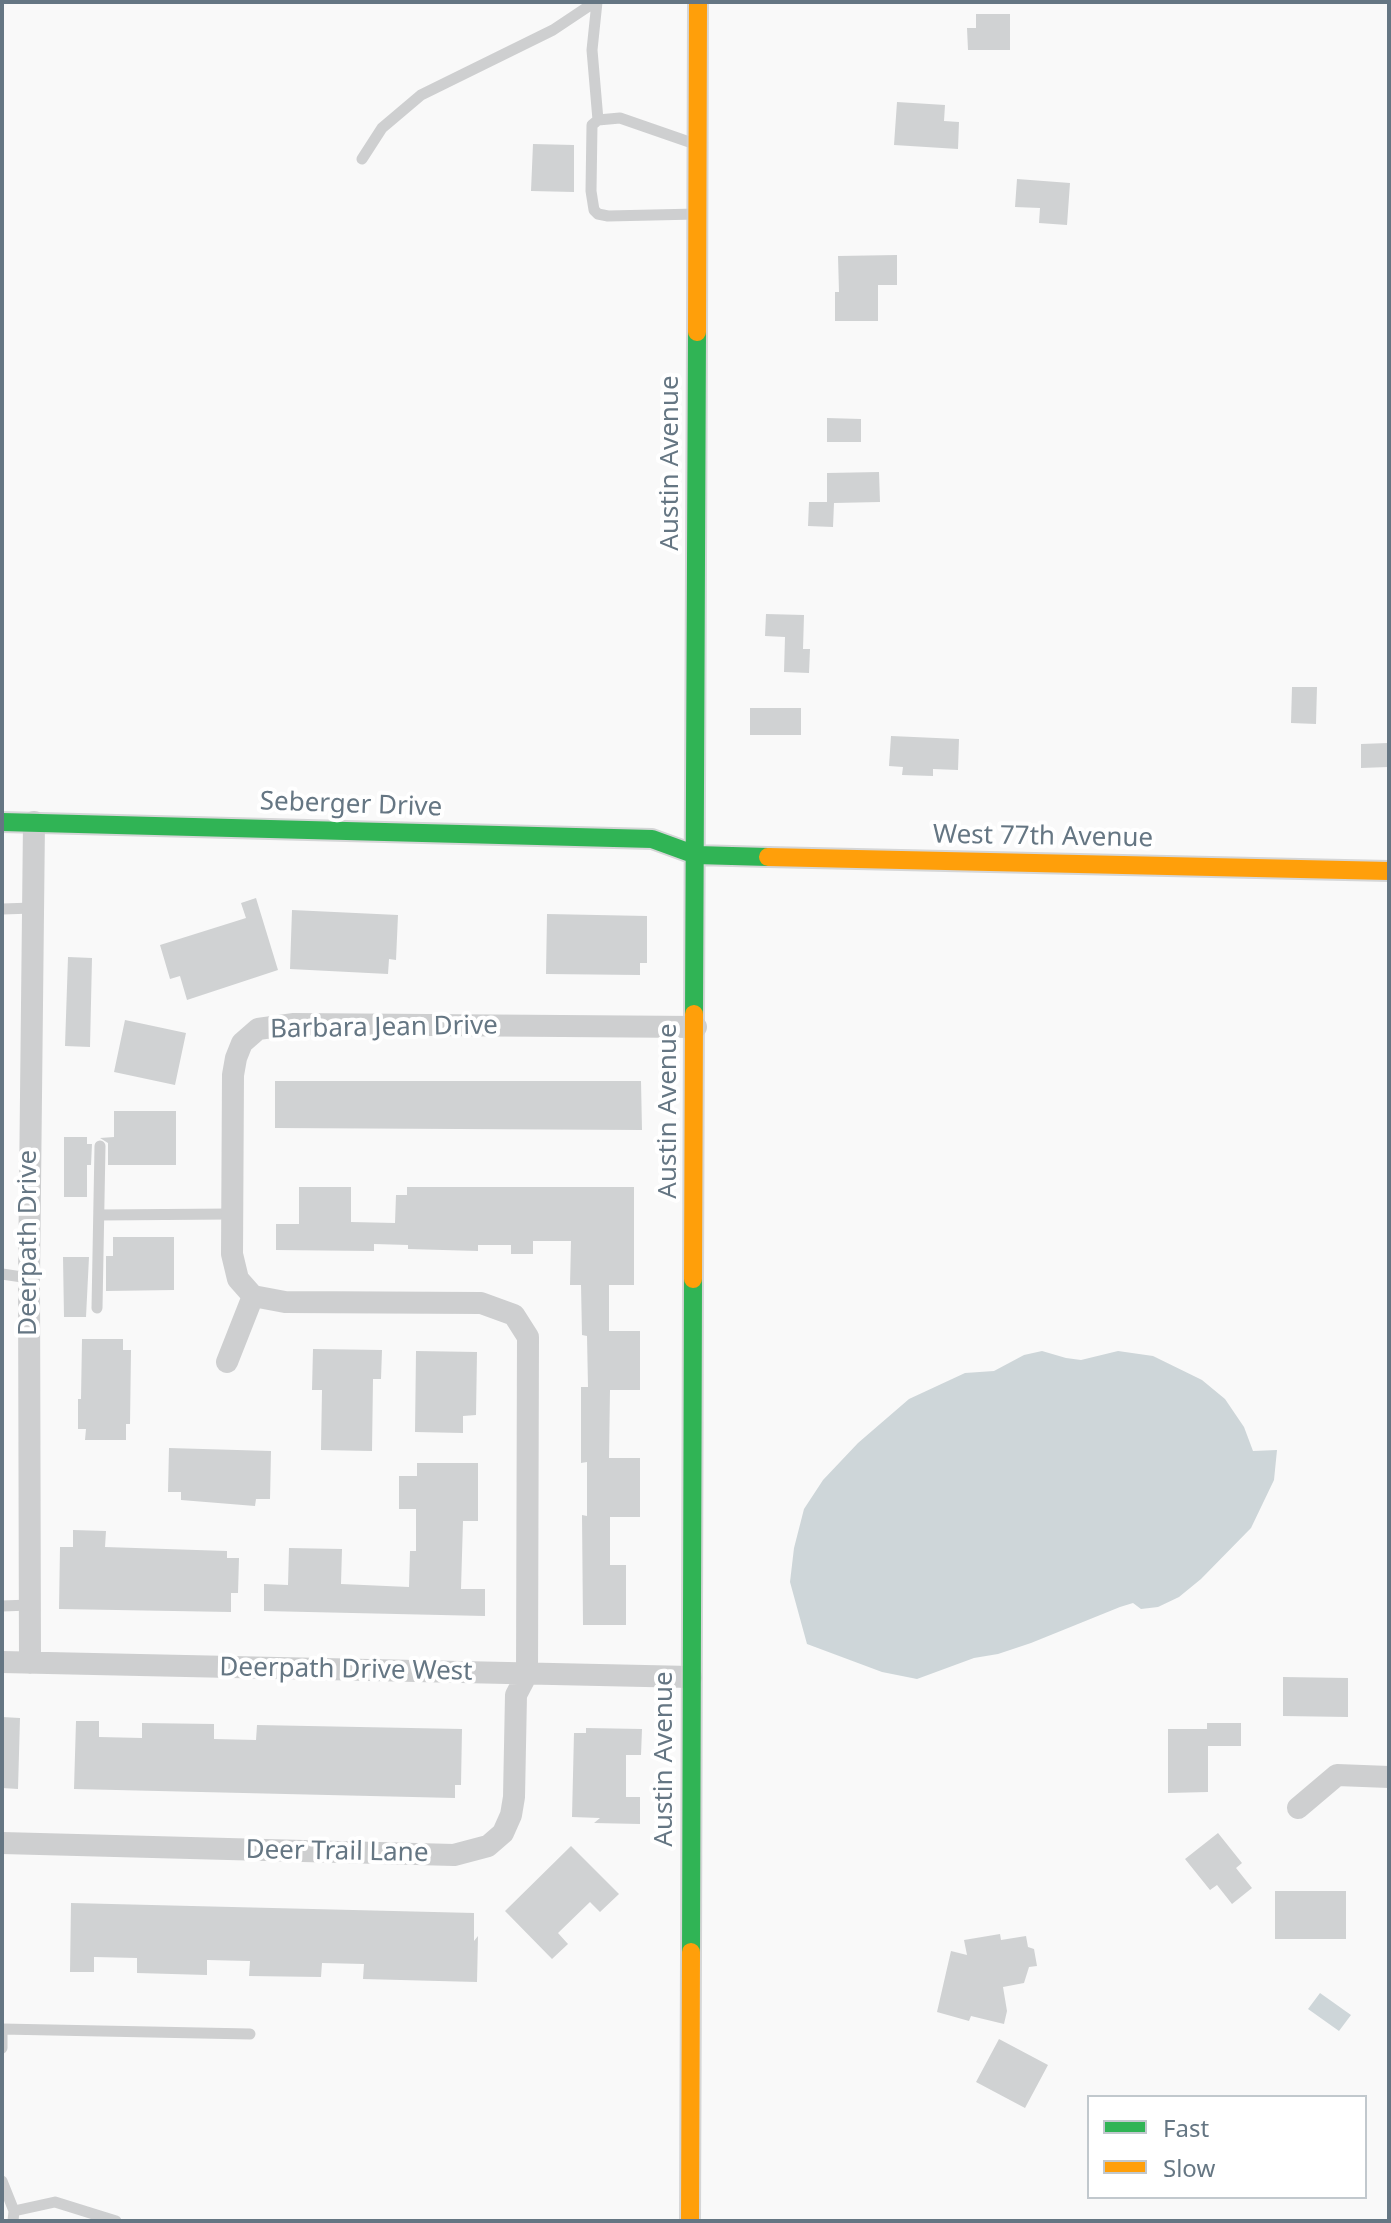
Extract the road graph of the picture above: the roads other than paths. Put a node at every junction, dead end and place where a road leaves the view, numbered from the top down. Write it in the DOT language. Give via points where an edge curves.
graph roads {
  1 [pos="596,2"];
  2 [pos="698,2"];
  3 [pos="598,120"];
  4 [pos="697,144"];
  5 [pos="362,159"];
  6 [pos="697,214"];
  7 [pos="2,822"];
  8 [pos="34,822"];
  9 [pos="696,855"];
  10 [pos="1389,871"];
  11 [pos="33,908"];
  12 [pos="2,909"];
  13 [pos="696,1027"];
  14 [pos="100,1146"];
  15 [pos="231,1214"];
  16 [pos="99,1215"];
  17 [pos="2,1274"];
  18 [pos="29,1278"];
  19 [pos="253,1296"];
  20 [pos="97,1308"];
  21 [pos="227,1362"];
  22 [pos="30,1605"];
  23 [pos="2,1606"];
  24 [pos="2,1662"];
  25 [pos="30,1663"];
  26 [pos="527,1674"];
  27 [pos="691,1677"];
  28 [pos="1389,1777"];
  29 [pos="1298,1808"];
  30 [pos="2,1843"];
  31 [pos="250,2034"];
  32 [pos="2,2048"];
  33 [pos="2,2181"];
  34 [pos="13,2216"];
  35 [pos="116,2221"];
  36 [pos="690,2221"];
  1 -- 3 [label="lane" via="592,50"];
  1 -- 5 [label="lane" via="553,30 421,95 382,128"];
  2 -- 4 [label="street, Austin Avenue"];
  3 -- 4 [label="lane" via="620,118"];
  3 -- 6 [label="lane" via="592,125 591,191 598,214"];
  4 -- 6 [label="street, Austin Avenue"];
  6 -- 9 [label="street, Austin Avenue"];
  7 -- 8 [label="street, Seberger Drive"];
  8 -- 9 [label="street, Seberger Drive" via="652,839"];
  8 -- 11 [label="street, Deerpath Drive"];
  9 -- 10 [label="street, West 77th Avenue"];
  9 -- 13 [label="street, Austin Avenue"];
  11 -- 12 [label="lane"];
  11 -- 18 [label="street, Deerpath Drive"];
  13 -- 15 [label="street, Barbara Jean Drive" via="294,1024 258,1029 242,1043 233,1075"];
  13 -- 27 [label="street, Austin Avenue"];
  14 -- 16 [label="lane"];
  15 -- 16 [label="lane"];
  15 -- 19 [label="street, Barbara Jean Drive" via="238,1279"];
  16 -- 20 [label="lane"];
  17 -- 18 [label="lane"];
  18 -- 22 [label="street, Deerpath Drive"];
  19 -- 21 [label="street"];
  19 -- 26 [label="street" via="285,1302 481,1303 514,1315 528,1337"];
  22 -- 23 [label="lane"];
  22 -- 25 [label="street, Deerpath Drive"];
  24 -- 25 [label="street, Deerpath Drive West"];
  25 -- 26 [label="street, Deerpath Drive West"];
  26 -- 27 [label="street, Deerpath Drive West"];
  26 -- 30 [label="street, Deer Trail Lane" via="516,1695 511,1815 503,1833 480,1849 454,1855"];
  27 -- 36 [label="street, Austin Avenue"];
  28 -- 29 [label="street" via="1337,1775"];
  31 -- 32 [label="lane" via="2,2029"];
  33 -- 34 [label="lane"];
  34 -- 35 [label="lane" via="55,2202"];
}
